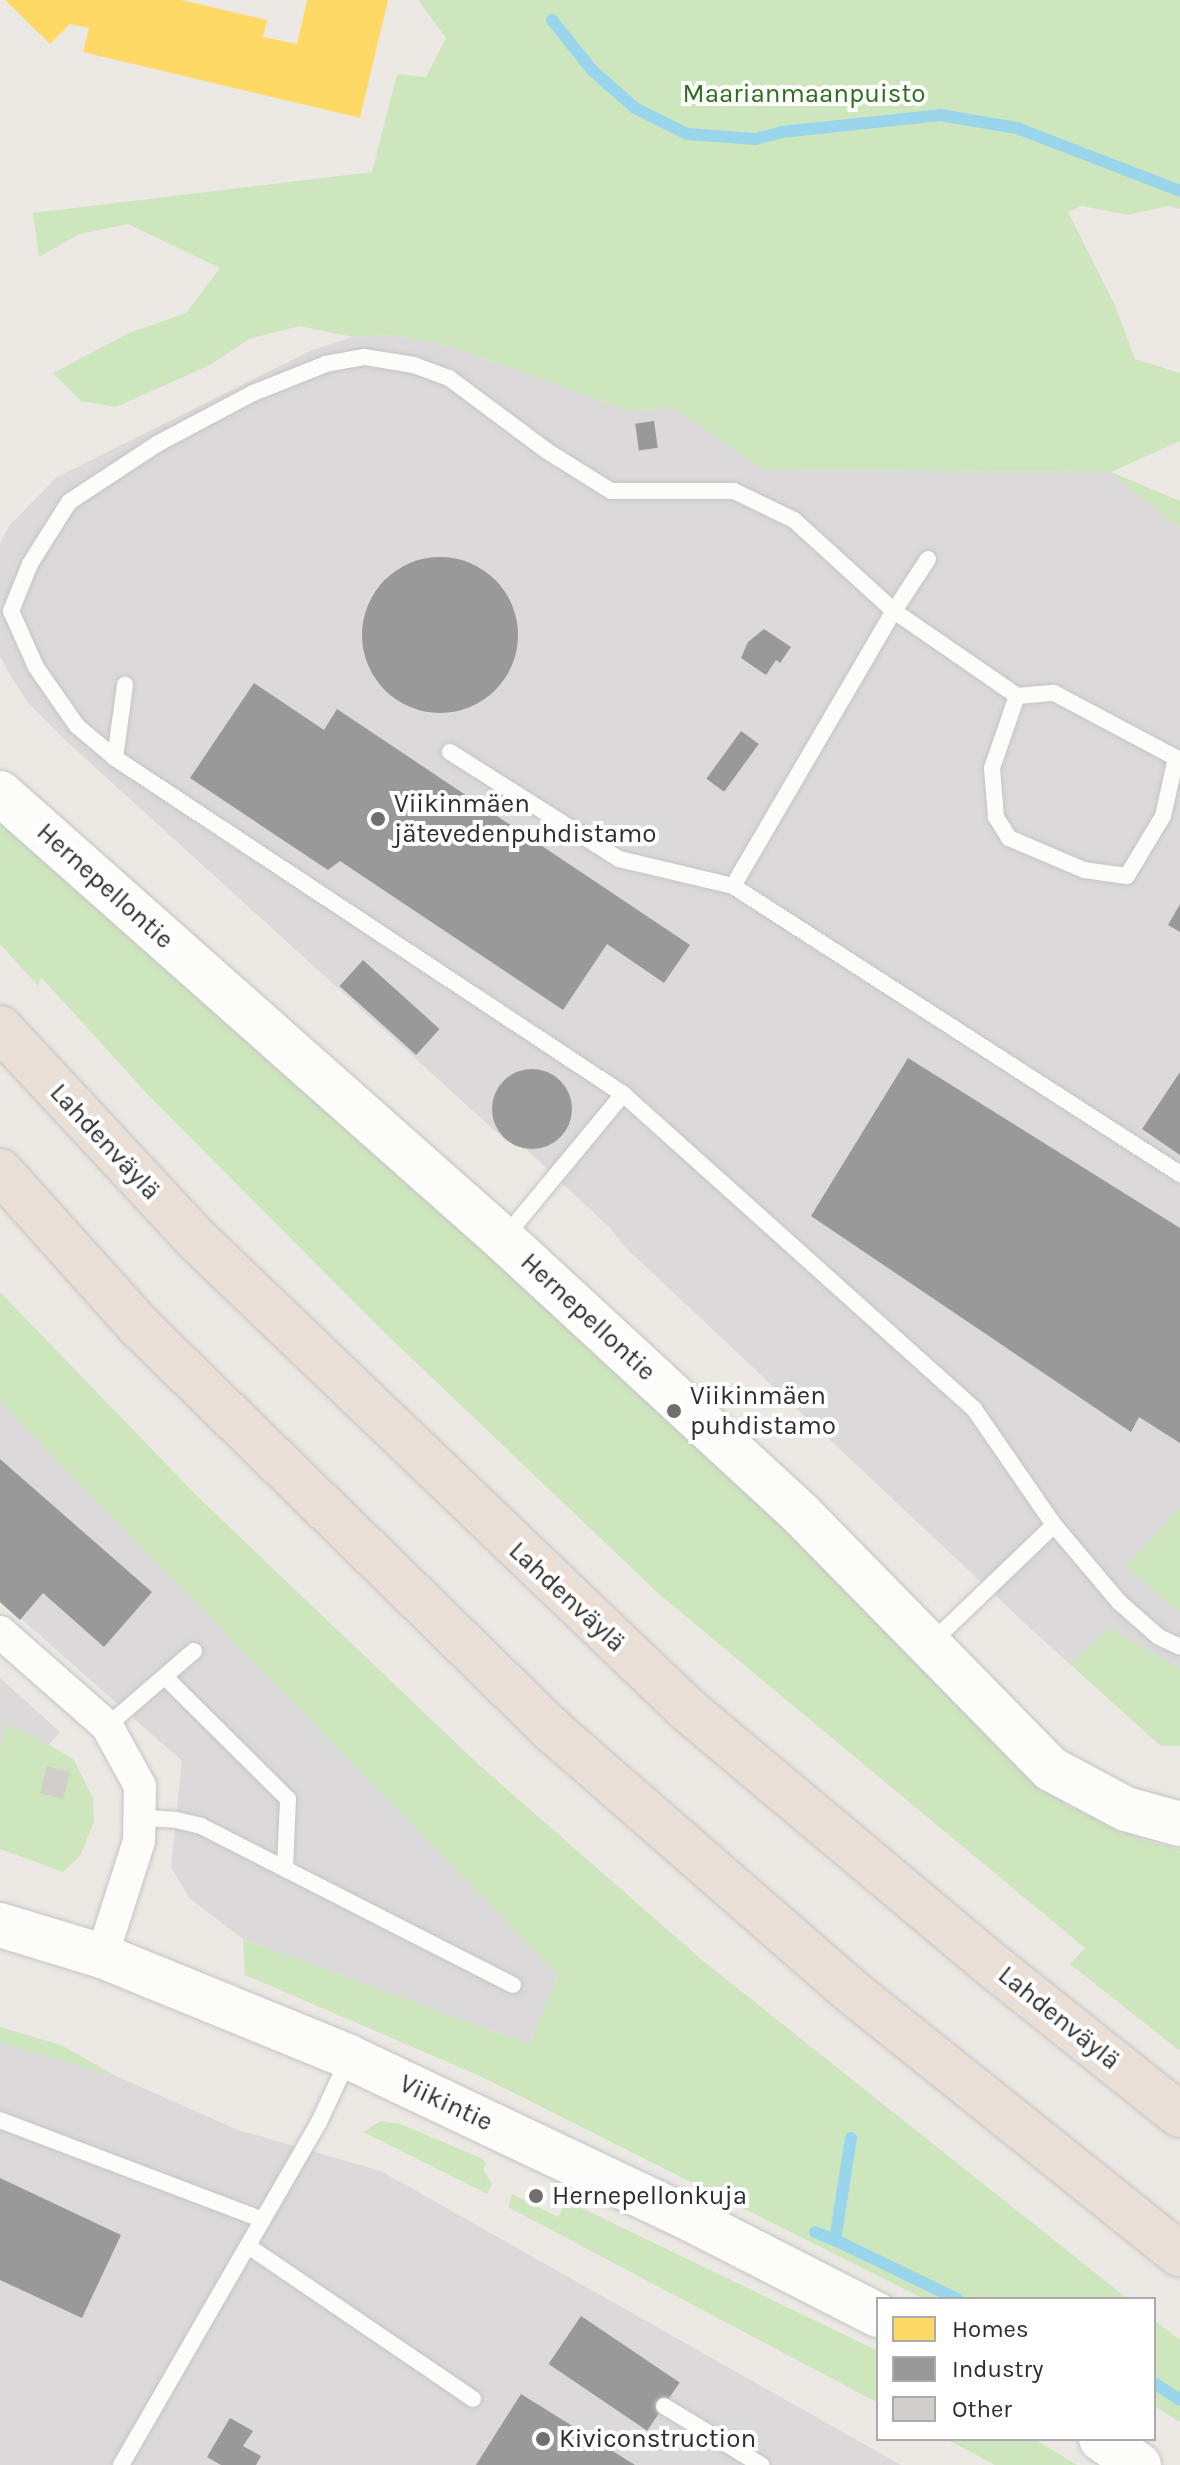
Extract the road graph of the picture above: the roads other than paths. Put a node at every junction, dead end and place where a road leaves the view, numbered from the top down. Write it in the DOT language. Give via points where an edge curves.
graph roads {
  1 [pos="928,559"];
  2 [pos="894,611"];
  3 [pos="125,685"];
  4 [pos="1017,696"];
  5 [pos="450,752"];
  6 [pos="115,758"];
  7 [pos="0,793"];
  8 [pos="733,886"];
  9 [pos="0,1028"];
  10 [pos="623,1094"];
  11 [pos="0,1171"];
  12 [pos="1180,1174"];
  13 [pos="503,1239"];
  14 [pos="1054,1525"];
  15 [pos="0,1632"];
  16 [pos="931,1643"];
  17 [pos="1180,1647"];
  18 [pos="194,1651"];
  19 [pos="165,1677"];
  20 [pos="107,1726"];
  21 [pos="141,1818"];
  22 [pos="1180,1824"];
  23 [pos="285,1869"];
  24 [pos="0,1925"];
  25 [pos="102,1956"];
  26 [pos="513,1985"];
  27 [pos="349,2057"];
  28 [pos="1180,2115"];
  29 [pos="0,2120"];
  30 [pos="263,2220"];
  31 [pos="248,2246"];
  32 [pos="1180,2255"];
  33 [pos="876,2314"];
  34 [pos="473,2399"];
  35 [pos="664,2406"];
  36 [pos="1104,2441"];
  37 [pos="121,2465"];
  38 [pos="761,2465"];
  39 [pos="1139,2465"];
  1 -- 2 [label="lane"];
  2 -- 4 [label="lane"];
  2 -- 6 [label="lane" via="794,520 734,491 611,491 449,378 414,365 364,357 326,364 253,393 157,444 69,502 38,551 11,611 36,667 77,726"];
  2 -- 8 [label="lane"];
  3 -- 6 [label="lane"];
  4 -- 4 [label="lane" via="1054,693 1176,758 1163,816 1127,876 1084,870 1009,838 996,817 992,768"];
  5 -- 8 [label="lane" via="619,859"];
  6 -- 10 [label="lane"];
  7 -- 13 [label="street, Hernepellontie"];
  8 -- 12 [label="lane"];
  9 -- 28 [label="highway, Lahdenväylä" via="196,1239 688,1710"];
  10 -- 13 [label="lane"];
  10 -- 14 [label="lane" via="974,1409"];
  11 -- 32 [label="highway" via="139,1326 553,1731 846,1987"];
  13 -- 16 [label="street, Hernepellontie" via="800,1513"];
  14 -- 16 [label="lane"];
  14 -- 17 [label="lane" via="1119,1602 1159,1637"];
  15 -- 20 [label="street"];
  16 -- 22 [label="street, Hernepellontie" via="1051,1769 1126,1809"];
  18 -- 19 [label="lane"];
  19 -- 20 [label="lane"];
  19 -- 23 [label="lane" via="288,1799"];
  20 -- 21 [label="street" via="140,1786"];
  21 -- 23 [label="lane" via="201,1826"];
  21 -- 25 [label="street" via="139,1841"];
  23 -- 26 [label="lane"];
  24 -- 25 [label="street, Viikintie"];
  25 -- 27 [label="street, Viikintie"];
  27 -- 30 [label="lane"];
  27 -- 33 [label="street, Viikintie"];
  29 -- 30 [label="lane"];
  30 -- 31 [label="lane"];
  31 -- 34 [label="lane"];
  31 -- 37 [label="lane"];
  35 -- 38 [label="lane"];
  36 -- 39 [label="street"];
}
